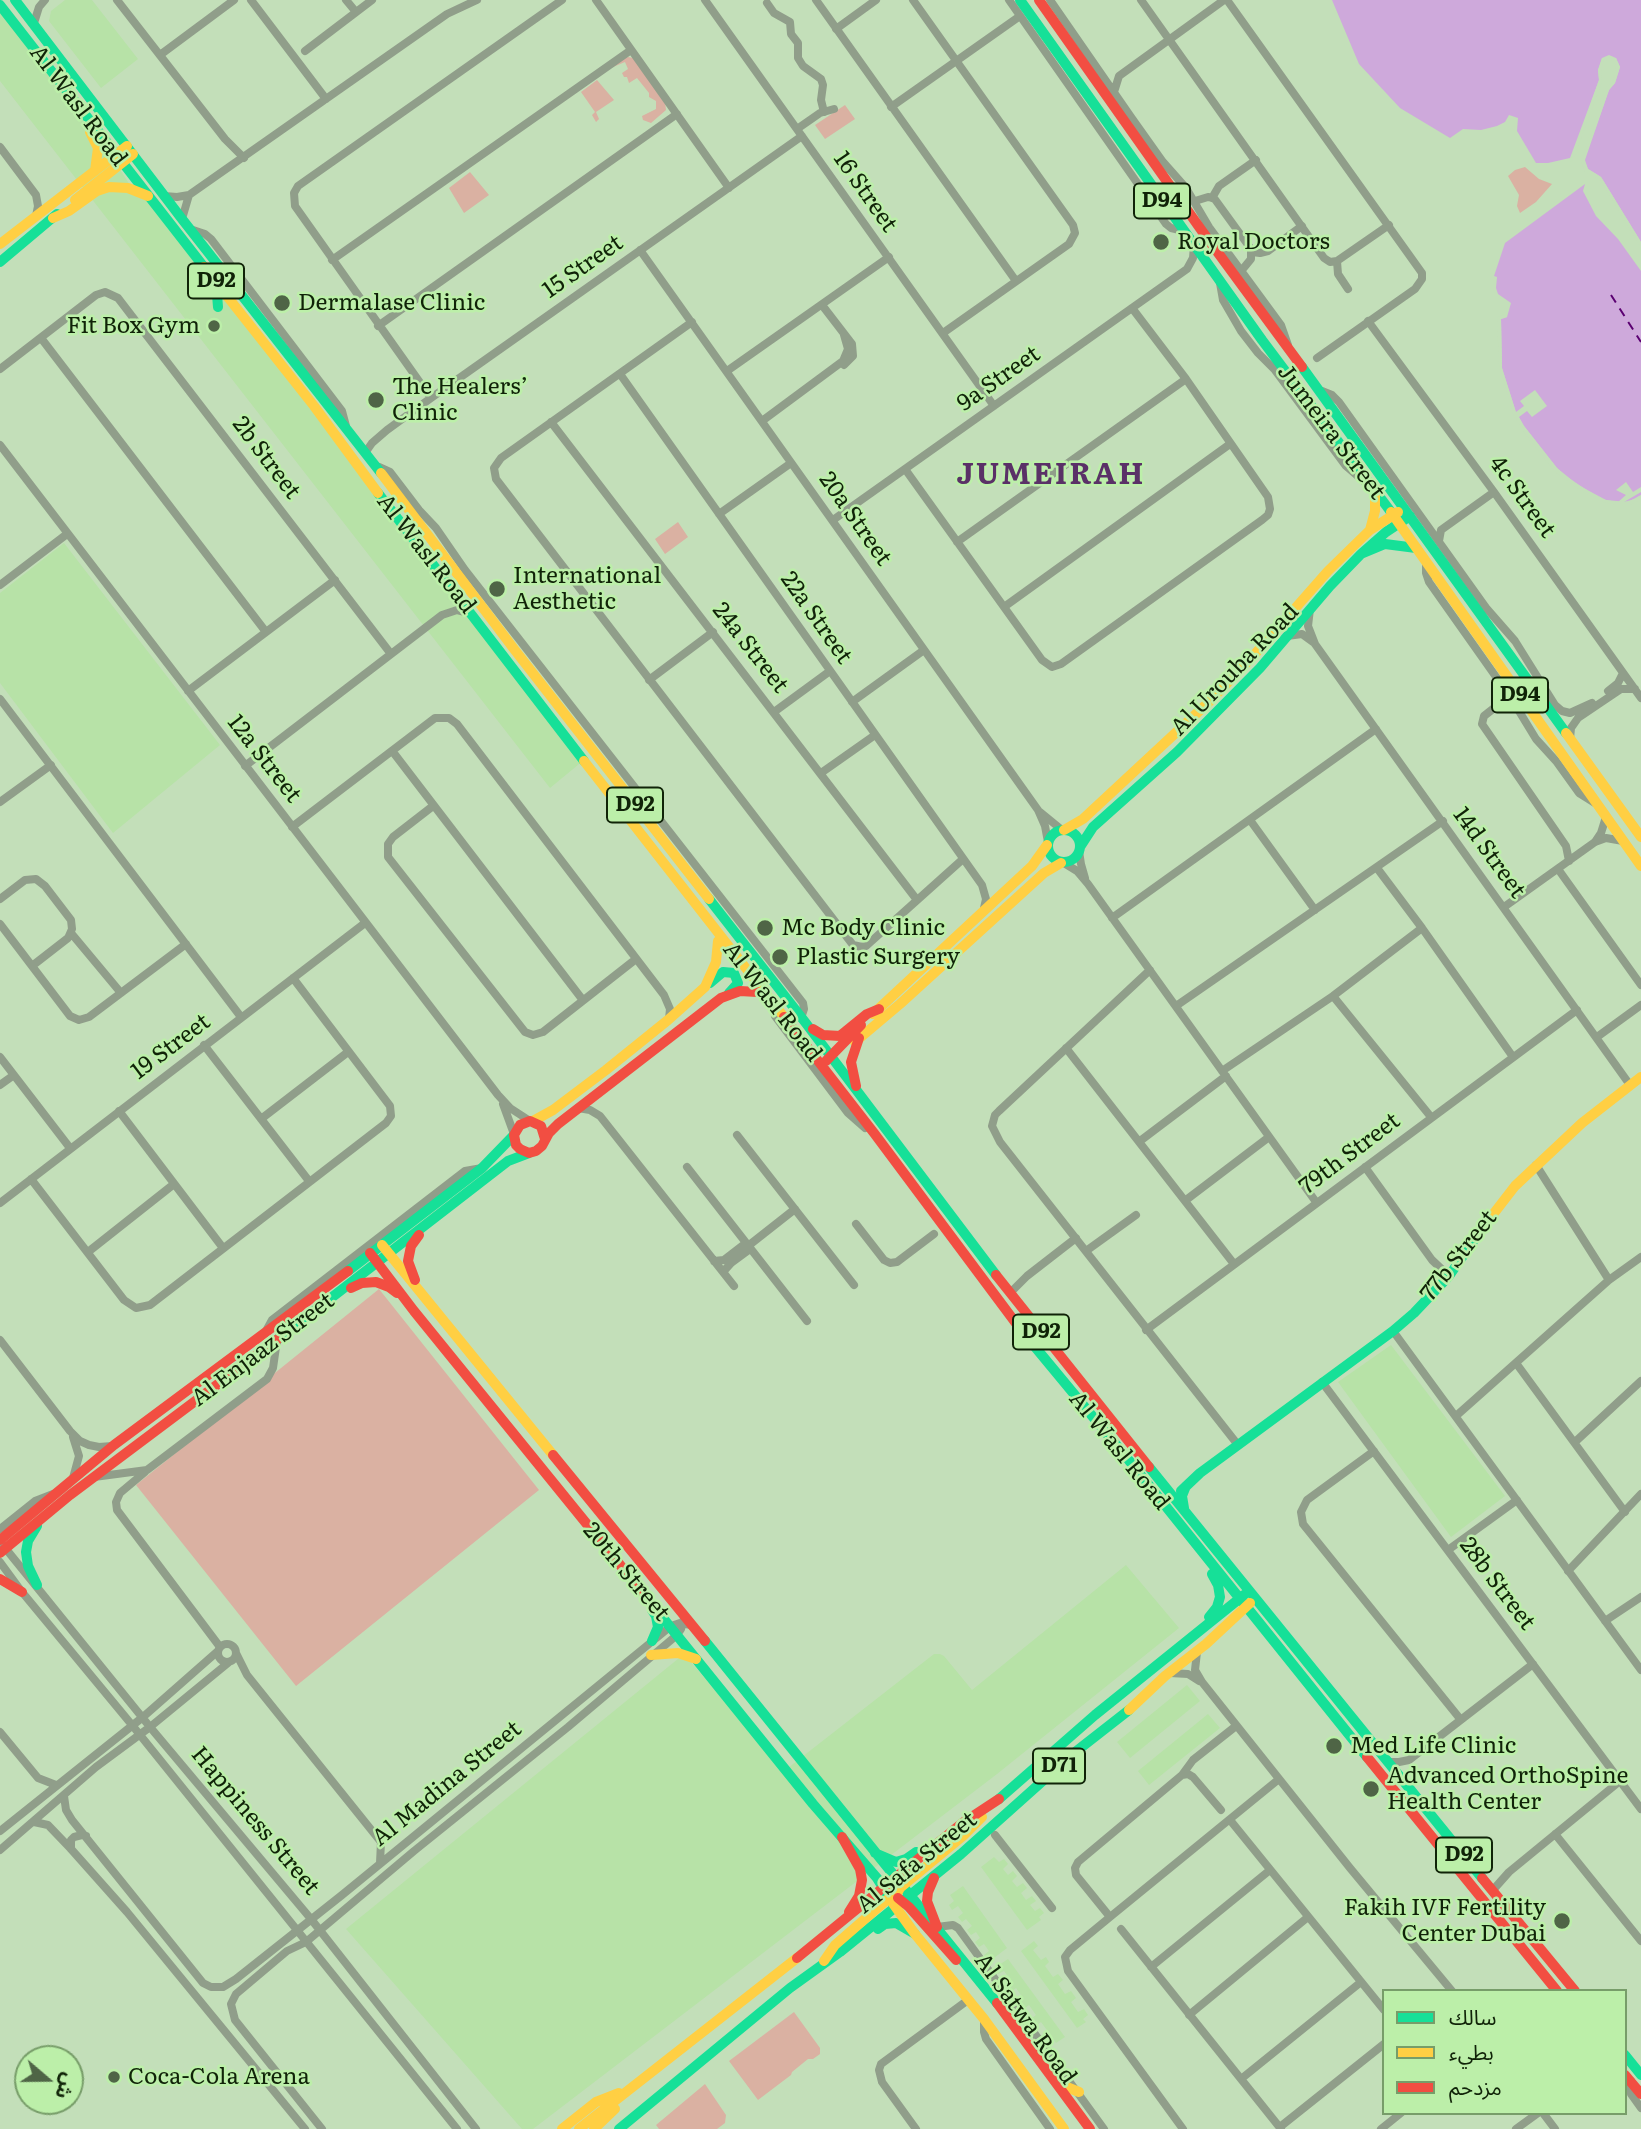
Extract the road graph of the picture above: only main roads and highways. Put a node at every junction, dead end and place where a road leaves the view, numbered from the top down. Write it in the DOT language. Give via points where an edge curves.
graph roads {
  1 [pos="1020,0"];
  2 [pos="1039,0"];
  3 [pos="16,1"];
  4 [pos="0,5"];
  5 [pos="79,106"];
  6 [pos="127,147"];
  7 [pos="1128,153"];
  8 [pos="119,159"];
  9 [pos="95,171"];
  10 [pos="150,198"];
  11 [pos="1180,198"];
  12 [pos="53,218"];
  13 [pos="0,244"];
  14 [pos="0,262"];
  15 [pos="216,281"];
  16 [pos="218,307"];
  17 [pos="314,406"];
  18 [pos="365,453"];
  19 [pos="1375,489"];
  20 [pos="1407,512"];
  21 [pos="1396,519"];
  22 [pos="1370,530"];
  23 [pos="1416,548"];
  24 [pos="1361,554"];
  25 [pos="458,596"];
  26 [pos="514,649"];
  27 [pos="556,744"];
  28 [pos="576,751"];
  29 [pos="1063,830"];
  30 [pos="1641,837"];
  31 [pos="1048,844"];
  32 [pos="1080,849"];
  33 [pos="1063,863"];
  34 [pos="1641,866"];
  35 [pos="718,941"];
  36 [pos="705,987"];
  37 [pos="757,992"];
  38 [pos="721,999"];
  39 [pos="879,1009"];
  40 [pos="803,1020"];
  41 [pos="859,1038"];
  42 [pos="826,1062"];
  43 [pos="1641,1077"];
  44 [pos="858,1093"];
  45 [pos="532,1121"];
  46 [pos="514,1135"];
  47 [pos="545,1139"];
  48 [pos="529,1153"];
  49 [pos="916,1189"];
  50 [pos="470,1191"];
  51 [pos="385,1249"];
  52 [pos="374,1258"];
  53 [pos="1010,1293"];
  54 [pos="428,1301"];
  55 [pos="414,1311"];
  56 [pos="1014,1320"];
  57 [pos="294,1327"];
  58 [pos="1111,1418"];
  59 [pos="1200,1474"];
  60 [pos="1160,1481"];
  61 [pos="1186,1486"];
  62 [pos="1173,1497"];
  63 [pos="1186,1512"];
  64 [pos="40,1520"];
  65 [pos="1,1545"];
  66 [pos="1199,1549"];
  67 [pos="0,1579"];
  68 [pos="37,1585"];
  69 [pos="641,1590"];
  70 [pos="22,1592"];
  71 [pos="668,1596"];
  72 [pos="1248,1600"];
  73 [pos="654,1607"];
  74 [pos="689,1624"];
  75 [pos="1267,1633"];
  76 [pos="674,1635"];
  77 [pos="1194,1637"];
  78 [pos="652,1641"];
  79 [pos="1201,1648"];
  80 [pos="651,1655"];
  81 [pos="697,1660"];
  82 [pos="999,1798"];
  83 [pos="1407,1805"];
  84 [pos="961,1824"];
  85 [pos="842,1837"];
  86 [pos="875,1853"];
  87 [pos="936,1874"];
  88 [pos="1493,1890"];
  89 [pos="898,1896"];
  90 [pos="845,1921"];
  91 [pos="937,1927"];
  92 [pos="915,1934"];
  93 [pos="822,1964"];
  94 [pos="967,1966"];
  95 [pos="1554,1989"];
  96 [pos="1573,1989"];
  97 [pos="1627,2060"];
  98 [pos="1634,2076"];
  99 [pos="1057,2083"];
  100 [pos="629,2090"];
  101 [pos="1079,2092"];
  102 [pos="1641,2094"];
  103 [pos="562,2129"];
  104 [pos="579,2129"];
  105 [pos="594,2129"];
  106 [pos="619,2129"];
  107 [pos="1064,2129"];
  108 [pos="1090,2129"];
  1 -- 7 [label="main road, Jumeira Street / D94"];
  2 -- 11 [label="main road, Jumeira Street / D94"];
  3 -- 6 [label="main road, Al Wasl Road / D92"];
  4 -- 5 [label="main road, Al Wasl Road / D92"];
  5 -- 6 [label="main road" via="94,113 118,144"];
  5 -- 8 [label="main road, Al Wasl Road / D92"];
  5 -- 9 [label="main road" via="98,148"];
  6 -- 8 [label="main road"];
  6 -- 18 [label="main road, Al Wasl Road / D92"];
  7 -- 11 [label="main road" via="1142,158 1172,200"];
  7 -- 19 [label="main road, Jumeira Street / D94"];
  8 -- 9 [label="main road"];
  8 -- 10 [label="main road, Al Wasl Road / D92"];
  8 -- 12 [label="main road"];
  9 -- 13 [label="main road"];
  10 -- 12 [label="main road" via="128,188 108,187"];
  10 -- 15 [label="main road, Al Wasl Road / D92"];
  11 -- 20 [label="main road, Jumeira Street / D94"];
  12 -- 14 [label="main road"];
  15 -- 16 [label="main road"];
  15 -- 17 [label="main road, Al Wasl Road / D92"];
  17 -- 18 [label="main road" via="352,449"];
  17 -- 25 [label="main road, Al Wasl Road / D92"];
  18 -- 26 [label="main road, Al Wasl Road / D92"];
  19 -- 21 [label="main road, Jumeira Street / D94"];
  19 -- 22 [label="main road"];
  20 -- 21 [label="main road, Al Urouba Road"];
  20 -- 30 [label="main road, Jumeira Street / D94" via="1534,681"];
  21 -- 22 [label="main road, Al Urouba Road"];
  21 -- 23 [label="main road, Jumeira Street / D94"];
  21 -- 24 [label="main road, Al Urouba Road"];
  22 -- 29 [label="main road, Al Urouba Road" via="1211,700 1083,819"];
  23 -- 24 [label="main road" via="1385,544"];
  23 -- 34 [label="main road, Jumeira Street / D94"];
  24 -- 32 [label="main road, Al Urouba Road" via="1219,710 1093,827"];
  25 -- 26 [label="main road" via="468,598 501,640"];
  25 -- 28 [label="main road, Al Wasl Road / D92" via="511,672"];
  26 -- 40 [label="main road, Al Wasl Road / D92" via="612,767"];
  27 -- 28 [label="main road"];
  28 -- 42 [label="main road, Al Wasl Road / D92"];
  29 -- 31 [label="main road" via="1053,834"];
  29 -- 32 [label="main road" via="1077,837"];
  31 -- 33 [label="main road" via="1053,858"];
  31 -- 39 [label="main road" via="1032,866"];
  32 -- 33 [label="main road" via="1074,859"];
  33 -- 41 [label="main road" via="1044,873"];
  35 -- 36 [label="main road" via="716,962"];
  36 -- 38 [label="main road" via="723,972 734,973 736,987"];
  36 -- 45 [label="main road" via="553,1110"];
  37 -- 38 [label="main road" via="740,991"];
  38 -- 47 [label="main road" via="578,1108"];
  39 -- 40 [label="main road" via="834,1037 819,1033"];
  39 -- 42 [label="main road"];
  40 -- 42 [label="main road, Al Wasl Road / D92"];
  41 -- 42 [label="main road"];
  41 -- 44 [label="main road" via="851,1062"];
  42 -- 44 [label="main road, Al Wasl Road / D92"];
  42 -- 49 [label="main road, Al Wasl Road / D92"];
  43 -- 59 [label="main road, 77b Street" via="1582,1124 1506,1196 1449,1276 1393,1331"];
  44 -- 53 [label="main road, Al Wasl Road / D92"];
  45 -- 46 [label="main road" via="520,1125"];
  45 -- 47 [label="main road" via="541,1126"];
  46 -- 48 [label="main road" via="516,1145"];
  46 -- 51 [label="main road, Al Enjaaz Street" via="482,1168"];
  47 -- 48 [label="main road" via="540,1149"];
  48 -- 50 [label="main road, Al Enjaaz Street" via="508,1161"];
  49 -- 53 [label="main road" via="929,1199 1000,1293"];
  49 -- 56 [label="main road, Al Wasl Road / D92"];
  50 -- 51 [label="main road, Al Enjaaz Street"];
  50 -- 54 [label="main road" via="411,1246 409,1268"];
  51 -- 52 [label="main road, Al Enjaaz Street"];
  51 -- 54 [label="main road, 20th Street"];
  52 -- 55 [label="main road, 20th Street"];
  52 -- 57 [label="main road, Al Enjaaz Street"];
  52 -- 65 [label="main road, Al Enjaaz Street" via="114,1445"];
  53 -- 58 [label="main road, Al Wasl Road / D92"];
  54 -- 71 [label="main road, 20th Street"];
  55 -- 57 [label="main road" via="389,1287 369,1282 356,1285"];
  55 -- 69 [label="main road, 20th Street"];
  56 -- 58 [label="main road" via="1025,1322 1091,1405"];
  56 -- 66 [label="main road, Al Wasl Road / D92"];
  57 -- 64 [label="main road, Al Enjaaz Street"];
  58 -- 60 [label="main road, Al Wasl Road / D92"];
  59 -- 60 [label="main road, 77b Street" via="1179,1484"];
  59 -- 61 [label="main road, 77b Street"];
  60 -- 62 [label="main road, Al Wasl Road / D92"];
  61 -- 62 [label="main road, 77b Street"];
  61 -- 63 [label="main road" via="1182,1496"];
  62 -- 63 [label="main road, Al Wasl Road / D92"];
  63 -- 72 [label="main road, Al Wasl Road / D92"];
  64 -- 65 [label="main road, Al Enjaaz Street"];
  64 -- 68 [label="main road" via="26,1552"];
  66 -- 72 [label="main road, Al Wasl Road / D92"];
  66 -- 77 [label="main road" via="1220,1597 1215,1612"];
  67 -- 70 [label="main road"];
  69 -- 73 [label="main road, 20th Street"];
  69 -- 78 [label="main road" via="657,1621"];
  71 -- 73 [label="main road" via="666,1604"];
  71 -- 74 [label="main road, 20th Street"];
  72 -- 75 [label="main road, Al Wasl Road / D92"];
  72 -- 77 [label="main road, Al Safa Street / D71"];
  72 -- 79 [label="main road, Al Safa Street / D71"];
  72 -- 88 [label="main road, Al Wasl Road / D92"];
  73 -- 76 [label="main road, 20th Street"];
  74 -- 76 [label="main road" via="690,1629"];
  74 -- 86 [label="main road, 20th Street"];
  75 -- 79 [label="main road" via="1242,1623"];
  75 -- 83 [label="main road, Al Wasl Road / D92"];
  76 -- 81 [label="main road, 20th Street"];
  77 -- 82 [label="main road, Al Safa Street / D71"];
  79 -- 87 [label="main road, Al Safa Street / D71"];
  80 -- 81 [label="main road" via="678,1653"];
  81 -- 85 [label="main road, 20th Street"];
  82 -- 84 [label="main road, Al Safa Street / D71"];
  82 -- 89 [label="main road"];
  83 -- 88 [label="main road" via="1483,1891"];
  83 -- 95 [label="main road, Al Wasl Road / D92"];
  84 -- 86 [label="main road" via="901,1861 889,1861"];
  84 -- 89 [label="main road, Al Safa Street / D71"];
  85 -- 89 [label="main road, 20th Street"];
  85 -- 90 [label="main road" via="862,1880"];
  86 -- 89 [label="main road, 20th Street"];
  87 -- 89 [label="main road, Al Safa Street / D71"];
  87 -- 91 [label="main road" via="927,1901"];
  88 -- 96 [label="main road, Al Wasl Road / D92"];
  89 -- 90 [label="main road, Al Safa Street / D71"];
  89 -- 91 [label="main road, Al Satwa Road"];
  89 -- 92 [label="main road, Al Satwa Road"];
  89 -- 93 [label="main road, Al Safa Street / D71"];
  89 -- 94 [label="main road" via="949,1954"];
  90 -- 100 [label="main road, Al Safa Street / D71"];
  91 -- 94 [label="main road, Al Satwa Road"];
  92 -- 93 [label="main road" via="900,1924 885,1924 846,1956"];
  92 -- 107 [label="main road, Al Satwa Road"];
  93 -- 106 [label="main road, Al Safa Street / D71"];
  94 -- 99 [label="main road, Al Satwa Road"];
  97 -- 98 [label="main road"];
  98 -- 102 [label="main road"];
  99 -- 101 [label="main road"];
  99 -- 108 [label="main road, Al Satwa Road"];
  100 -- 103 [label="main road" via="596,2102"];
  100 -- 104 [label="main road, Al Safa Street / D71"];
  100 -- 105 [label="main road"];
}
